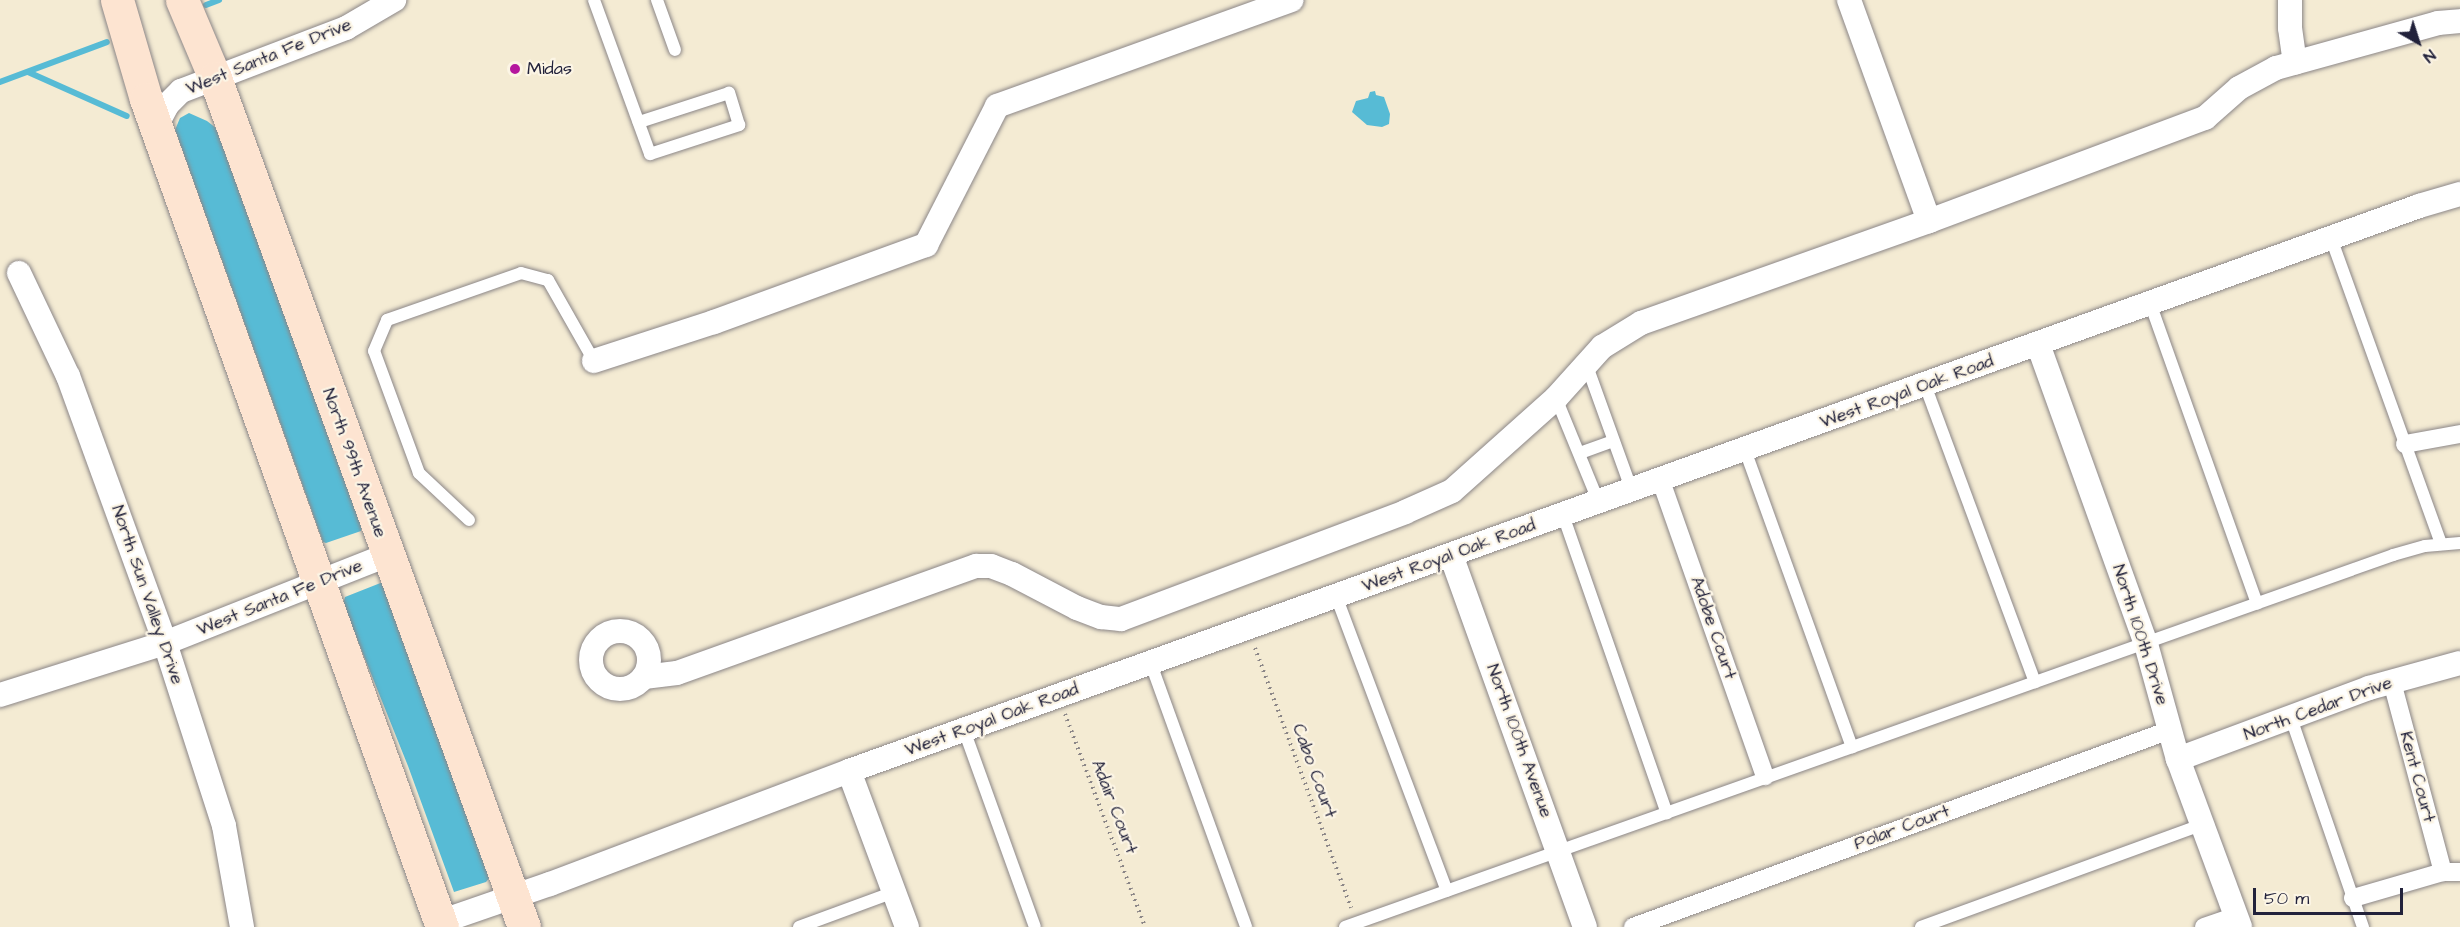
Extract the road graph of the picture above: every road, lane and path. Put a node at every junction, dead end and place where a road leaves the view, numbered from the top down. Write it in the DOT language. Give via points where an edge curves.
graph roads {
  1 [pos="117,0"];
  2 [pos="182,0"];
  3 [pos="394,0"];
  4 [pos="594,0"];
  5 [pos="657,0"];
  6 [pos="1292,0"];
  7 [pos="1849,0"];
  8 [pos="2290,0"];
  9 [pos="2460,21"];
  10 [pos="675,50"];
  11 [pos="2295,63"];
  12 [pos="215,78"];
  13 [pos="639,122"];
  14 [pos="156,126"];
  15 [pos="2460,194"];
  16 [pos="1929,221"];
  17 [pos="2331,238"];
  18 [pos="19,273"];
  19 [pos="2150,303"];
  20 [pos="2038,344"];
  21 [pos="594,361"];
  22 [pos="1587,366"];
  23 [pos="1925,385"];
  24 [pos="1556,398"];
  25 [pos="2460,434"];
  26 [pos="1613,441"];
  27 [pos="2405,444"];
  28 [pos="1745,450"];
  29 [pos="1580,453"];
  30 [pos="1661,481"];
  31 [pos="1632,491"];
  32 [pos="1599,503"];
  33 [pos="1563,515"];
  34 [pos="469,520"];
  35 [pos="2460,543"];
  36 [pos="2441,544"];
  37 [pos="387,555"];
  38 [pos="1451,555"];
  39 [pos="319,582"];
  40 [pos="1336,597"];
  41 [pos="2258,604"];
  42 [pos="1247,628"];
  43 [pos="165,643"];
  44 [pos="2146,644"];
  45 [pos="2460,663"];
  46 [pos="1151,664"];
  47 [pos="644,677"];
  48 [pos="2035,682"];
  49 [pos="2392,682"];
  50 [pos="0,695"];
  51 [pos="1058,696"];
  52 [pos="2291,718"];
  53 [pos="964,730"];
  54 [pos="2170,730"];
  55 [pos="1852,747"];
  56 [pos="2178,759"];
  57 [pos="849,771"];
  58 [pos="1765,776"];
  59 [pos="1668,813"];
  60 [pos="2202,825"];
  61 [pos="1559,852"];
  62 [pos="2452,872"];
  63 [pos="1447,891"];
  64 [pos="894,892"];
  65 [pos="2353,898"];
  66 [pos="519,912"];
  67 [pos="2238,921"];
  68 [pos="441,924"];
  69 [pos="1351,925"];
  70 [pos="242,927"];
  71 [pos="799,927"];
  72 [pos="907,927"];
  73 [pos="1035,927"];
  74 [pos="1145,927"];
  75 [pos="1246,927"];
  76 [pos="1585,927"];
  77 [pos="1633,927"];
  78 [pos="1921,927"];
  79 [pos="2204,927"];
  80 [pos="2363,927"];
  1 -- 14 [label="main road"];
  2 -- 12 [label="main road, North 99th Avenue"];
  3 -- 12 [label="street, West Santa Fe Drive" via="346,28"];
  4 -- 13 [label="lane"];
  5 -- 10 [label="lane"];
  6 -- 21 [label="street" via="998,106 926,245"];
  7 -- 16 [label="street"];
  8 -- 11 [label="street"];
  9 -- 11 [label="street" via="2438,23"];
  11 -- 16 [label="street" via="2276,68 2239,88 2205,118"];
  12 -- 14 [label="street, West Santa Fe Drive" via="172,98"];
  12 -- 37 [label="main road, North 99th Avenue"];
  13 -- 13 [label="lane" via="650,154 739,124 729,93"];
  14 -- 39 [label="main road"];
  15 -- 17 [label="street, West Royal Oak Road"];
  16 -- 22 [label="street" via="1641,323 1602,347"];
  17 -- 19 [label="street, West Royal Oak Road"];
  17 -- 27 [label="lane"];
  18 -- 43 [label="street, North Sun Valley Drive" via="68,376"];
  19 -- 20 [label="street, West Royal Oak Road"];
  19 -- 41 [label="lane"];
  20 -- 23 [label="street, West Royal Oak Road"];
  20 -- 44 [label="street, North 100th Drive"];
  21 -- 34 [label="lane" via="548,280 521,273 387,320 374,351 419,473"];
  22 -- 24 [label="street"];
  22 -- 26 [label="lane"];
  23 -- 28 [label="street, West Royal Oak Road"];
  23 -- 48 [label="lane"];
  24 -- 29 [label="lane"];
  24 -- 47 [label="street" via="1452,491 1121,619 1077,608 991,566 976,566 676,673"];
  25 -- 27 [label="street"];
  26 -- 29 [label="lane"];
  26 -- 31 [label="lane"];
  27 -- 36 [label="lane"];
  28 -- 30 [label="street, West Royal Oak Road"];
  28 -- 55 [label="lane"];
  29 -- 32 [label="lane"];
  30 -- 31 [label="street, West Royal Oak Road"];
  30 -- 58 [label="street, Adobe Court"];
  31 -- 32 [label="street, West Royal Oak Road"];
  32 -- 33 [label="street, West Royal Oak Road"];
  33 -- 38 [label="street, West Royal Oak Road"];
  33 -- 59 [label="lane"];
  35 -- 36 [label="lane"];
  36 -- 41 [label="lane" via="2393,555"];
  37 -- 39 [label="street, West Santa Fe Drive"];
  37 -- 66 [label="main road, North 99th Avenue"];
  38 -- 40 [label="street, West Royal Oak Road"];
  38 -- 61 [label="street, North 100th Avenue"];
  39 -- 43 [label="street, West Santa Fe Drive"];
  39 -- 68 [label="main road"];
  40 -- 42 [label="street, West Royal Oak Road"];
  40 -- 63 [label="lane"];
  41 -- 44 [label="lane"];
  42 -- 46 [label="street, West Royal Oak Road"];
  42 -- 69 [label="path, Cabo Court"];
  43 -- 50 [label="street, West Santa Fe Drive"];
  43 -- 70 [label="street, North Sun Valley Drive" via="224,826"];
  44 -- 48 [label="lane"];
  44 -- 54 [label="street, North 100th Drive"];
  45 -- 49 [label="street, North Cedar Drive"];
  46 -- 51 [label="street, West Royal Oak Road"];
  46 -- 75 [label="lane"];
  48 -- 55 [label="lane"];
  49 -- 52 [label="street, North Cedar Drive"];
  49 -- 62 [label="street, Kent Court"];
  51 -- 53 [label="street, West Royal Oak Road"];
  51 -- 74 [label="path, Adair Court"];
  52 -- 56 [label="street, North Cedar Drive"];
  52 -- 65 [label="lane"];
  53 -- 57 [label="street, West Royal Oak Road"];
  53 -- 73 [label="lane"];
  54 -- 56 [label="street, North 100th Drive"];
  54 -- 77 [label="street, Polar Court"];
  55 -- 58 [label="lane"];
  56 -- 60 [label="street, North 100th Drive"];
  57 -- 64 [label="street"];
  57 -- 66 [label="street, West Royal Oak Road"];
  58 -- 59 [label="lane"];
  59 -- 61 [label="lane"];
  60 -- 67 [label="street, North 100th Drive"];
  60 -- 78 [label="lane"];
  61 -- 63 [label="lane"];
  61 -- 76 [label="street, North 100th Avenue"];
  62 -- 65 [label="street"];
  63 -- 69 [label="lane"];
  64 -- 71 [label="lane"];
  64 -- 72 [label="street"];
  65 -- 80 [label="lane"];
  66 -- 68 [label="street, West Royal Oak Road"];
  67 -- 79 [label="street"];
}
